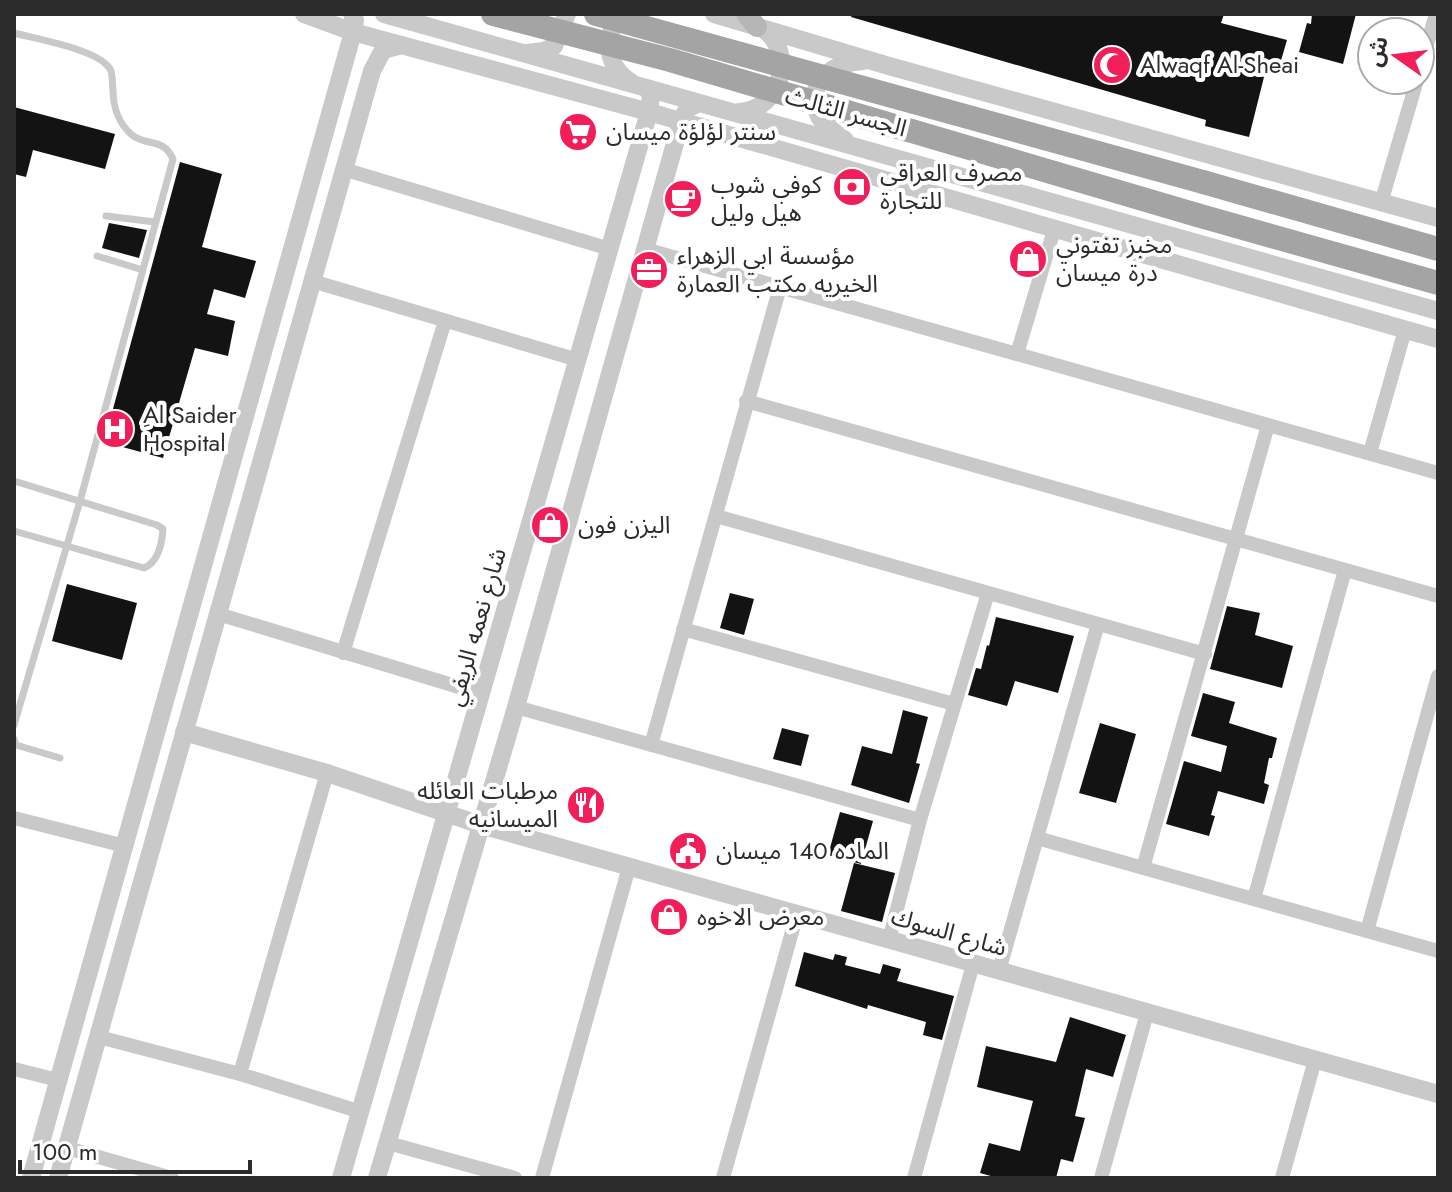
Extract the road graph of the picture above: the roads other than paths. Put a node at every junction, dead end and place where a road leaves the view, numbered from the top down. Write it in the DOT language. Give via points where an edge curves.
graph roads {
  1 [pos="304,14"];
  2 [pos="384,14"];
  3 [pos="493,14"];
  4 [pos="567,14"];
  5 [pos="596,14"];
  6 [pos="620,14"];
  7 [pos="714,14"];
  8 [pos="754,21"];
  9 [pos="353,23"];
  10 [pos="14,33"];
  11 [pos="475,40"];
  12 [pos="402,45"];
  13 [pos="519,53"];
  14 [pos="471,62"];
  15 [pos="343,65"];
  16 [pos="889,66"];
  17 [pos="372,71"];
  18 [pos="644,88"];
  19 [pos="1412,96"];
  20 [pos="699,103"];
  21 [pos="649,112"];
  22 [pos="736,112"];
  23 [pos="681,122"];
  24 [pos="868,150"];
  25 [pos="343,169"];
  26 [pos="1381,203"];
  27 [pos="106,216"];
  28 [pos="1438,218"];
  29 [pos="155,222"];
  30 [pos="1054,230"];
  31 [pos="610,249"];
  32 [pos="645,249"];
  33 [pos="1438,249"];
  34 [pos="97,256"];
  35 [pos="143,270"];
  36 [pos="312,281"];
  37 [pos="1438,283"];
  38 [pos="1343,285"];
  39 [pos="780,287"];
  40 [pos="1336,310"];
  41 [pos="1438,311"];
  42 [pos="445,321"];
  43 [pos="1405,330"];
  44 [pos="1438,339"];
  45 [pos="1017,354"];
  46 [pos="578,360"];
  47 [pos="746,401"];
  48 [pos="1268,425"];
  49 [pos="1370,453"];
  50 [pos="1438,473"];
  51 [pos="14,481"];
  52 [pos="80,501"];
  53 [pos="716,516"];
  54 [pos="14,531"];
  55 [pos="1235,539"];
  56 [pos="66,547"];
  57 [pos="204,567"];
  58 [pos="1345,570"];
  59 [pos="229,574"];
  60 [pos="988,593"];
  61 [pos="1438,596"];
  62 [pos="218,614"];
  63 [pos="1098,624"];
  64 [pos="683,629"];
  65 [pos="343,653"];
  66 [pos="1205,654"];
  67 [pos="1438,676"];
  68 [pos="482,694"];
  69 [pos="954,704"];
  70 [pos="516,707"];
  71 [pos="14,725"];
  72 [pos="184,732"];
  73 [pos="14,739"];
  74 [pos="651,745"];
  75 [pos="60,758"];
  76 [pos="327,773"];
  77 [pos="447,815"];
  78 [pos="14,818"];
  79 [pos="920,820"];
  80 [pos="481,825"];
  81 [pos="1037,838"];
  82 [pos="125,846"];
  83 [pos="629,867"];
  84 [pos="1143,868"];
  85 [pos="1254,899"];
  86 [pos="797,914"];
  87 [pos="1367,931"];
  88 [pos="889,940"];
  89 [pos="1438,951"];
  90 [pos="973,964"];
  91 [pos="999,971"];
  92 [pos="1147,1013"];
  93 [pos="99,1037"];
  94 [pos="1315,1060"];
  95 [pos="14,1069"];
  96 [pos="240,1074"];
  97 [pos="58,1080"];
  98 [pos="1437,1092"];
  99 [pos="361,1112"];
  100 [pos="388,1143"];
  101 [pos="67,1148"];
  102 [pos="31,1178"];
  103 [pos="58,1178"];
  104 [pos="172,1178"];
  105 [pos="341,1178"];
  106 [pos="377,1178"];
  107 [pos="515,1178"];
  108 [pos="542,1178"];
  109 [pos="723,1178"];
  110 [pos="914,1178"];
  111 [pos="1101,1178"];
  112 [pos="1282,1178"];
  1 -- 9 [label="street"];
  2 -- 11 [label="street"];
  3 -- 37 [label="main road, الجسر الثالث, bridge" via="670,60"];
  4 -- 13 [label="street" via="554,46"];
  5 -- 33 [label="main road, الجسر الثالث, bridge"];
  6 -- 18 [label="street" via="610,33 610,59 622,77"];
  7 -- 8 [label="street"];
  8 -- 16 [label="street"];
  8 -- 22 [label="street" via="772,35 781,51 780,77 769,100 757,109"];
  9 -- 12 [label="street"];
  9 -- 15 [label="street"];
  10 -- 29 [label="lane" via="106,63 116,113 133,136 162,145 173,159"];
  11 -- 13 [label="street"];
  11 -- 14 [label="street"];
  12 -- 14 [label="street"];
  12 -- 17 [label="street" via="383,50"];
  13 -- 18 [label="street"];
  14 -- 21 [label="street"];
  15 -- 17 [label="street" via="352,51 363,48 372,56"];
  15 -- 57 [label="street"];
  16 -- 24 [label="street" via="864,61 830,68 815,99 824,123"];
  16 -- 26 [label="street"];
  17 -- 25 [label="street"];
  18 -- 20 [label="street"];
  18 -- 21 [label="street, شارع نعمه الريفي" via="651,96"];
  19 -- 26 [label="street"];
  20 -- 22 [label="street"];
  20 -- 23 [label="street" via="687,109"];
  21 -- 23 [label="street"];
  21 -- 31 [label="street, شارع نعمه الريفي"];
  22 -- 24 [label="street"];
  23 -- 30 [label="street"];
  23 -- 32 [label="street"];
  24 -- 38 [label="street"];
  25 -- 31 [label="street"];
  25 -- 36 [label="street"];
  26 -- 28 [label="street"];
  27 -- 29 [label="lane"];
  29 -- 35 [label="lane"];
  30 -- 40 [label="street"];
  30 -- 45 [label="street"];
  31 -- 46 [label="street, شارع نعمه الريفي"];
  32 -- 39 [label="street"];
  32 -- 70 [label="street"];
  34 -- 35 [label="lane"];
  35 -- 52 [label="lane"];
  36 -- 42 [label="street"];
  36 -- 59 [label="street"];
  38 -- 40 [label="street"];
  38 -- 41 [label="street"];
  39 -- 45 [label="street"];
  39 -- 47 [label="street"];
  40 -- 43 [label="street"];
  42 -- 46 [label="street"];
  42 -- 65 [label="street"];
  43 -- 44 [label="street"];
  43 -- 49 [label="street"];
  45 -- 48 [label="street"];
  46 -- 68 [label="street, شارع نعمه الريفي"];
  47 -- 53 [label="street"];
  47 -- 55 [label="street"];
  48 -- 49 [label="street"];
  48 -- 55 [label="street"];
  49 -- 50 [label="street"];
  51 -- 52 [label="lane"];
  52 -- 56 [label="lane"];
  52 -- 56 [label="lane" via="163,529 156,559 144,568"];
  53 -- 60 [label="street"];
  53 -- 64 [label="street"];
  54 -- 56 [label="lane"];
  55 -- 58 [label="street"];
  55 -- 66 [label="street"];
  56 -- 71 [label="lane"];
  57 -- 59 [label="street"];
  57 -- 82 [label="street"];
  58 -- 61 [label="street"];
  58 -- 85 [label="street"];
  59 -- 62 [label="street"];
  60 -- 63 [label="street"];
  60 -- 69 [label="street"];
  62 -- 65 [label="street"];
  62 -- 72 [label="street"];
  63 -- 66 [label="street"];
  63 -- 81 [label="street"];
  64 -- 69 [label="street"];
  64 -- 74 [label="street"];
  65 -- 68 [label="street"];
  66 -- 84 [label="street"];
  67 -- 87 [label="street"];
  68 -- 77 [label="street, شارع نعمه الريفي"];
  69 -- 79 [label="street"];
  70 -- 74 [label="street"];
  70 -- 80 [label="street"];
  72 -- 76 [label="street, شارع السوك"];
  72 -- 93 [label="street"];
  73 -- 75 [label="lane" via="25,749"];
  74 -- 79 [label="street"];
  76 -- 77 [label="street, شارع السوك"];
  76 -- 96 [label="street"];
  77 -- 80 [label="street, شارع السوك"];
  77 -- 99 [label="street, شارع نعمه الريفي"];
  78 -- 82 [label="street"];
  79 -- 88 [label="street"];
  80 -- 83 [label="street, شارع السوك"];
  80 -- 100 [label="street"];
  81 -- 84 [label="street"];
  81 -- 91 [label="street"];
  82 -- 97 [label="street"];
  83 -- 86 [label="street, شارع السوك"];
  83 -- 108 [label="street"];
  84 -- 85 [label="street"];
  85 -- 87 [label="street"];
  86 -- 88 [label="street, شارع السوك"];
  86 -- 109 [label="street"];
  87 -- 89 [label="street"];
  88 -- 90 [label="street, شارع السوك"];
  90 -- 91 [label="street, شارع السوك"];
  90 -- 110 [label="street"];
  91 -- 92 [label="street, شارع السوك"];
  92 -- 94 [label="street, شارع السوك"];
  92 -- 111 [label="street"];
  93 -- 96 [label="street"];
  93 -- 101 [label="street"];
  94 -- 98 [label="street, شارع السوك"];
  94 -- 112 [label="street"];
  95 -- 97 [label="street"];
  96 -- 99 [label="street"];
  97 -- 102 [label="street"];
  99 -- 105 [label="street, شارع نعمه الريفي"];
  100 -- 106 [label="street"];
  100 -- 107 [label="street"];
  101 -- 103 [label="street"];
  101 -- 104 [label="street"];
}
